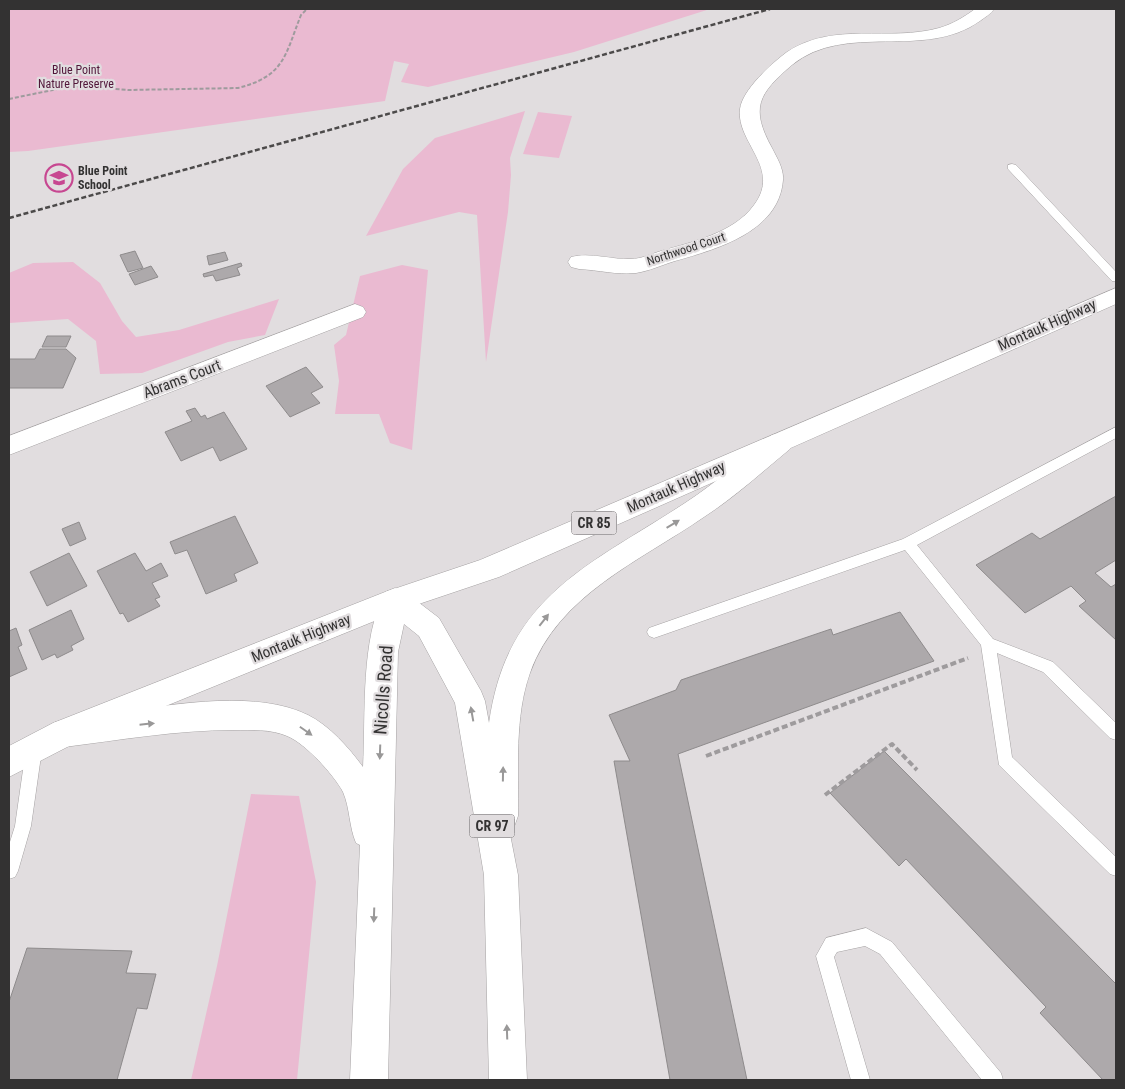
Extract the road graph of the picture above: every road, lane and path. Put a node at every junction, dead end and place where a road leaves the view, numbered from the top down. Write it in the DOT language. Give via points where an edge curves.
graph roads {
  1 [pos="307,9"];
  2 [pos="986,9"];
  3 [pos="9,99"];
  4 [pos="1012,167"];
  5 [pos="579,262"];
  6 [pos="1116,278"];
  7 [pos="1116,295"];
  8 [pos="355,312"];
  9 [pos="1116,432"];
  10 [pos="781,442"];
  11 [pos="9,446"];
  12 [pos="908,543"];
  13 [pos="395,600"];
  14 [pos="654,632"];
  15 [pos="988,642"];
  16 [pos="969,658"];
  17 [pos="64,733"];
  18 [pos="1116,733"];
  19 [pos="22,755"];
  20 [pos="706,756"];
  21 [pos="917,770"];
  22 [pos="825,795"];
  23 [pos="376,864"];
  24 [pos="1116,868"];
  25 [pos="9,871"];
  26 [pos="501,875"];
  27 [pos="369,1080"];
  28 [pos="508,1080"];
  29 [pos="860,1080"];
  30 [pos="994,1080"];
  1 -- 3 [label="path" via="300,15 278,70 253,85 129,90 72,86"];
  2 -- 5 [label="main road, Northwood Court" via="973,21 953,31 930,36 838,39 815,43 794,55 756,91 749,110 751,123 767,155 773,177 770,196 758,214 732,234 702,247 635,266"];
  4 -- 6 [label="lane"];
  7 -- 10 [label="main road, Montauk Highway / CR 85"];
  8 -- 11 [label="main road, Abrams Court"];
  9 -- 12 [label="lane"];
  10 -- 13 [label="main road, Montauk Highway / CR 85" via="489,569"];
  26 -- 10 [label="main road, one-way" via="504,721 515,673 533,635 562,598 612,560 696,510"];
  12 -- 14 [label="lane"];
  12 -- 15 [label="lane"];
  13 -- 17 [label="main road, Montauk Highway / CR 85"];
  13 -- 23 [label="main road, Nicolls Road, one-way" via="383,652"];
  26 -- 13 [label="main road, CR 97, one-way" via="470,701 429,627"];
  15 -- 18 [label="lane" via="1048,668"];
  15 -- 24 [label="lane" via="1005,760"];
  16 -- 20 [label="path"];
  17 -- 19 [label="main road, CR 85"];
  17 -- 23 [label="main road, one-way" via="212,716 266,717 296,724 322,742 357,787"];
  19 -- 25 [label="lane" via="23,826"];
  21 -- 22 [label="path" via="892,744"];
  23 -- 27 [label="main road, Nicolls Road, one-way"];
  28 -- 26 [label="main road, CR 97, one-way"];
  29 -- 30 [label="lane" via="825,956 832,944 866,937 886,948"];
}
